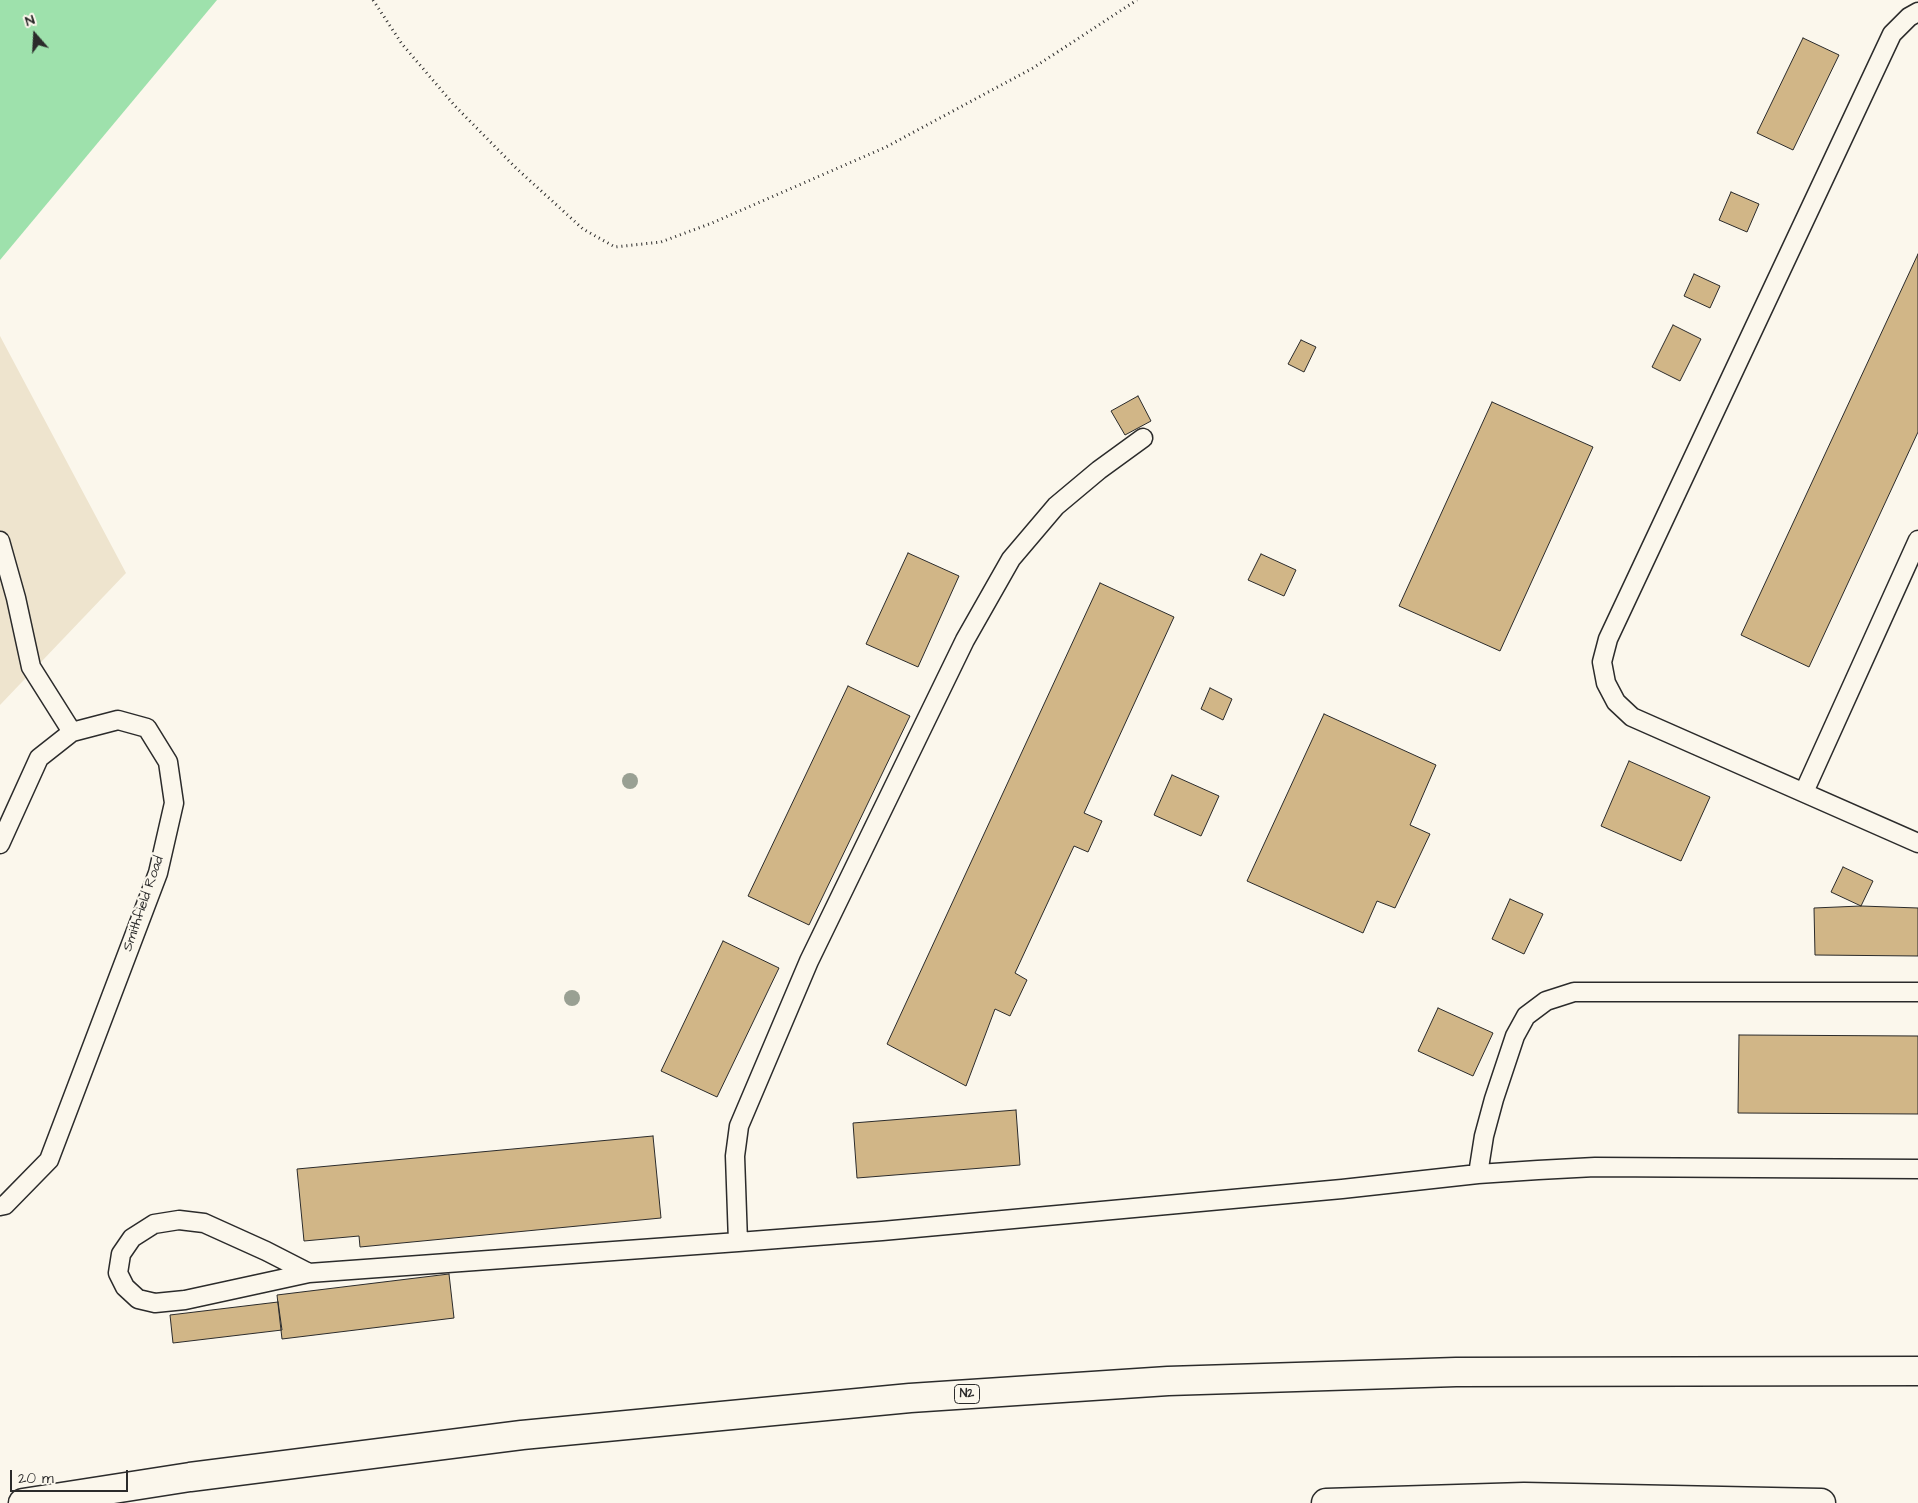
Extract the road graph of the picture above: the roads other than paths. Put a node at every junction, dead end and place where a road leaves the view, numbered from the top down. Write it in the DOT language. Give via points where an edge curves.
graph roads {
  1 [pos="1918,12"];
  2 [pos="1143,438"];
  3 [pos="1918,540"];
  4 [pos="0,541"];
  5 [pos="72,732"];
  6 [pos="1804,792"];
  7 [pos="1918,843"];
  8 [pos="0,844"];
  9 [pos="1918,992"];
  10 [pos="1918,1169"];
  11 [pos="1478,1174"];
  12 [pos="0,1206"];
  13 [pos="738,1242"];
  14 [pos="309,1273"];
  15 [pos="1918,1371"];
  16 [pos="23,1503"];
  17 [pos="1326,1503"];
  18 [pos="1821,1503"];
  1 -- 6 [label="lane" via="1909,16 1892,34 1608,639 1602,662 1606,683 1616,702 1632,717"];
  2 -- 13 [label="lane" via="1056,506 1011,559 966,640 809,961 739,1126 735,1156"];
  3 -- 6 [label="lane"];
  4 -- 5 [label="lane" via="31,667"];
  5 -- 8 [label="lane, Smithfield Road" via="39,758"];
  5 -- 12 [label="lane, Smithfield Road" via="118,720 148,728 168,762 174,803 158,873 50,1160 5,1205"];
  6 -- 7 [label="lane"];
  9 -- 11 [label="lane" via="1574,992 1546,1001 1526,1016 1515,1036 1484,1136"];
  10 -- 11 [label="lane" via="1596,1166"];
  11 -- 13 [label="lane"];
  13 -- 14 [label="lane"];
  14 -- 14 [label="lane" via="185,1300 155,1303 138,1299 125,1288 118,1273 121,1254 132,1238 154,1224 179,1220 204,1223"];
  15 -- 16 [label="highway, N2" via="1456,1372 1168,1381 910,1398 512,1437 190,1477"];
  17 -- 18 [label="highway" via="1524,1498"];
}
